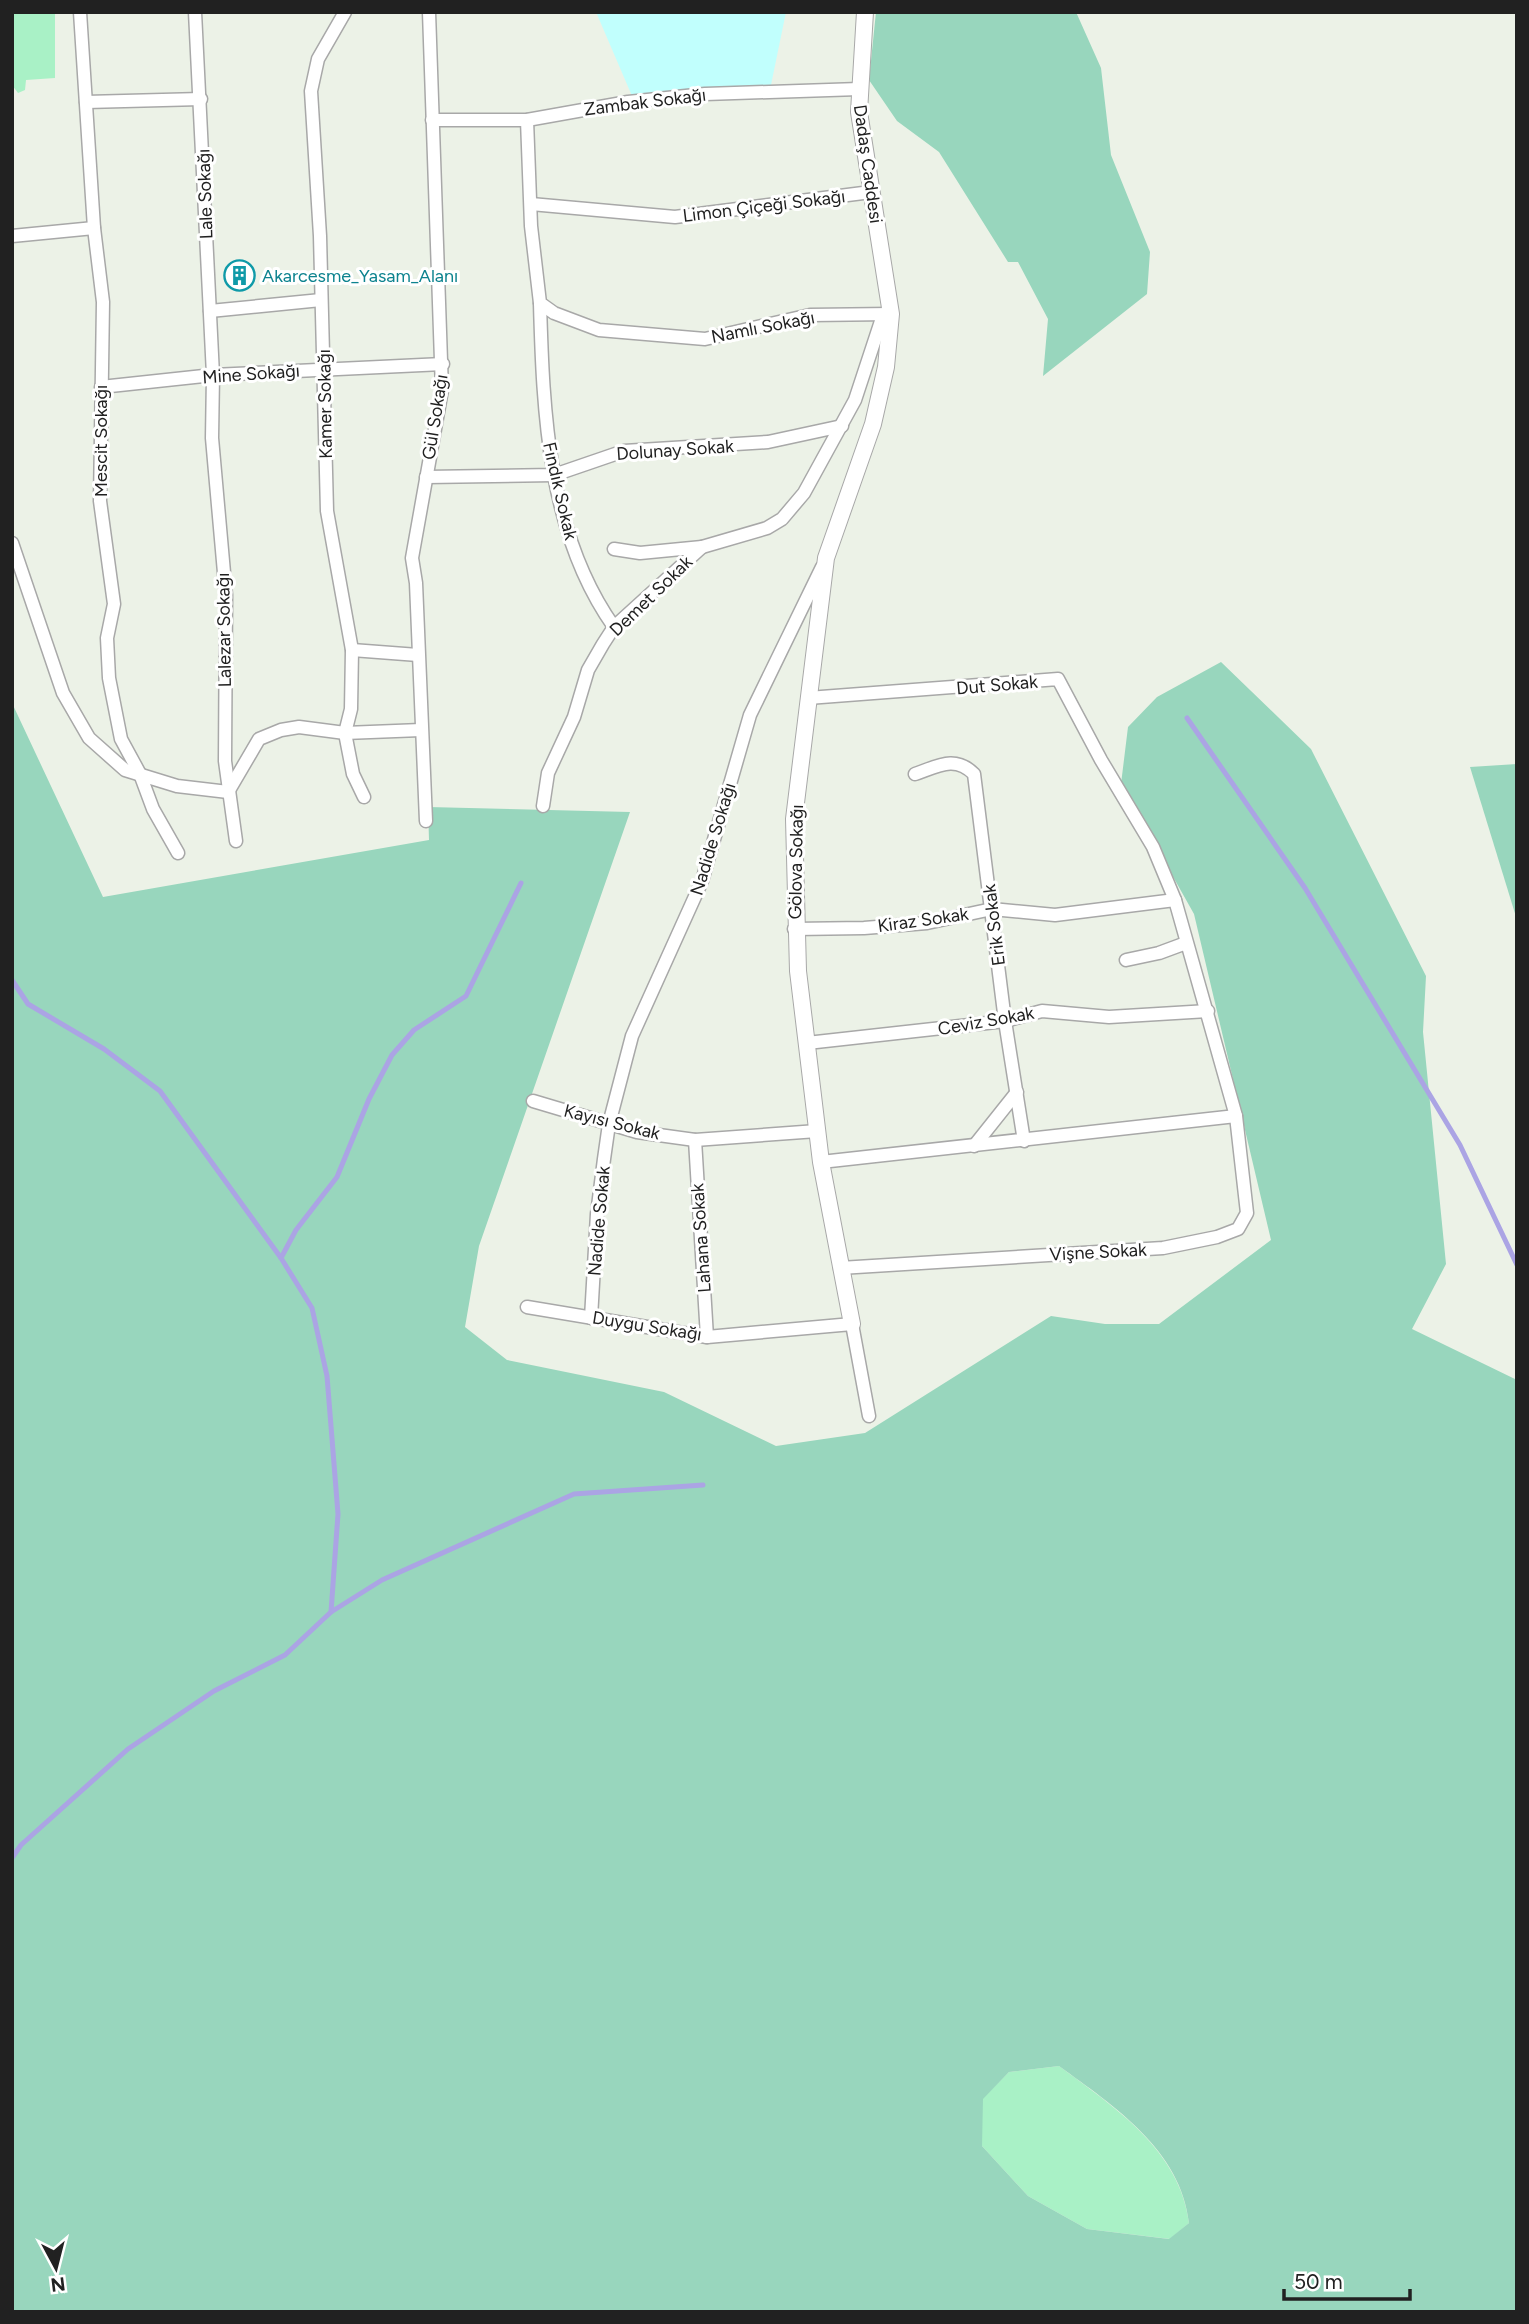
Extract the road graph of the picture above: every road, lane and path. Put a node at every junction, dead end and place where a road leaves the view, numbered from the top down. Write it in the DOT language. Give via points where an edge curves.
graph roads {
  1 [pos="80,12"];
  2 [pos="195,12"];
  3 [pos="345,12"];
  4 [pos="429,12"];
  5 [pos="865,12"];
  6 [pos="859,89"];
  7 [pos="201,99"];
  8 [pos="86,102"];
  9 [pos="432,120"];
  10 [pos="527,120"];
  11 [pos="871,192"];
  12 [pos="531,204"];
  13 [pos="94,228"];
  14 [pos="12,236"];
  15 [pos="321,300"];
  16 [pos="540,303"];
  17 [pos="210,312"];
  18 [pos="887,315"];
  19 [pos="443,364"];
  20 [pos="324,369"];
  21 [pos="213,375"];
  22 [pos="101,387"];
  23 [pos="842,426"];
  24 [pos="554,475"];
  25 [pos="426,477"];
  26 [pos="12,543"];
  27 [pos="702,547"];
  28 [pos="614,549"];
  29 [pos="826,558"];
  30 [pos="614,627"];
  31 [pos="352,650"];
  32 [pos="418,655"];
  33 [pos="808,698"];
  34 [pos="421,730"];
  35 [pos="345,733"];
  36 [pos="140,774"];
  37 [pos="915,774"];
  38 [pos="228,792"];
  39 [pos="1121,792"];
  40 [pos="364,797"];
  41 [pos="543,806"];
  42 [pos="426,821"];
  43 [pos="236,842"];
  44 [pos="178,853"];
  45 [pos="1175,900"];
  46 [pos="992,909"];
  47 [pos="794,929"];
  48 [pos="1186,943"];
  49 [pos="1126,960"];
  50 [pos="1208,1011"];
  51 [pos="1005,1021"];
  52 [pos="807,1043"];
  53 [pos="1017,1092"];
  54 [pos="533,1101"];
  55 [pos="1236,1116"];
  56 [pos="609,1124"];
  57 [pos="817,1131"];
  58 [pos="695,1140"];
  59 [pos="1024,1141"];
  60 [pos="974,1146"];
  61 [pos="821,1162"];
  62 [pos="840,1268"];
  63 [pos="527,1307"];
  64 [pos="591,1318"];
  65 [pos="852,1324"];
  66 [pos="707,1337"];
  67 [pos="869,1416"];
  1 -- 8 [label="street, Mescit Sokağı"];
  2 -- 7 [label="street, Lale Sokağı"];
  3 -- 15 [label="street, Kamer Sokağı" via="318,59 311,91"];
  4 -- 9 [label="street, Gül Sokağı"];
  5 -- 6 [label="street, Dadaş Caddesi"];
  6 -- 10 [label="street, Zambak Sokağı" via="705,94"];
  6 -- 11 [label="street, Dadaş Caddesi"];
  7 -- 8 [label="street"];
  7 -- 17 [label="street, Lale Sokağı"];
  8 -- 13 [label="street, Mescit Sokağı"];
  9 -- 10 [label="street, Zambak Sokağı"];
  9 -- 19 [label="street, Gül Sokağı"];
  10 -- 12 [label="street"];
  11 -- 12 [label="street, Limon Çiçeği Sokağı" via="675,217"];
  11 -- 18 [label="street, Dadaş Caddesi"];
  12 -- 16 [label="street"];
  13 -- 14 [label="street"];
  13 -- 22 [label="street, Mescit Sokağı" via="103,302"];
  15 -- 17 [label="street"];
  15 -- 20 [label="street, Kamer Sokağı"];
  16 -- 18 [label="street, Namlı Sokağı" via="599,330 705,339 810,315"];
  16 -- 24 [label="street, Fındık Sokak" via="542,383"];
  17 -- 21 [label="street, Lale Sokağı"];
  18 -- 23 [label="street, Dadaş Caddesi"];
  18 -- 29 [label="street, Gölova Sokağı" via="886,367 873,424"];
  19 -- 20 [label="street, Mine Sokağı"];
  19 -- 25 [label="street, Gül Sokağı"];
  20 -- 21 [label="street, Mine Sokağı"];
  20 -- 31 [label="street, Kamer Sokağı" via="327,511"];
  21 -- 22 [label="street, Mine Sokağı"];
  21 -- 38 [label="street, Lalezar Sokağı" via="212,438 226,595"];
  22 -- 36 [label="street, Mescit Sokağı" via="100,501 114,604 107,638 109,678 121,739"];
  23 -- 24 [label="street, Dolunay Sokak" via="768,442 624,451"];
  23 -- 27 [label="street, Dadaş Caddesi" via="804,493 782,519 767,528"];
  24 -- 25 [label="street, Dolunay Sokak"];
  24 -- 30 [label="street, Fındık Sokak" via="577,561 591,595"];
  25 -- 32 [label="street, Gül Sokağı" via="412,558"];
  26 -- 36 [label="street" via="63,692 89,738 125,770"];
  27 -- 28 [label="street, Demet Sokak" via="640,553"];
  27 -- 30 [label="street, Demet Sokak"];
  29 -- 33 [label="street, Gölova Sokağı"];
  29 -- 56 [label="street, Nadide Sokağı" via="750,715 702,881 632,1036"];
  30 -- 41 [label="street, Demet Sokak" via="588,670 574,717 548,773"];
  31 -- 32 [label="street"];
  31 -- 35 [label="street, Kamer Sokağı" via="351,709"];
  32 -- 34 [label="street, Gül Sokağı"];
  33 -- 39 [label="street, Dut Sokak" via="1058,679"];
  33 -- 47 [label="street, Gölova Sokağı" via="794,819"];
  34 -- 35 [label="street"];
  34 -- 42 [label="street, Gül Sokağı"];
  35 -- 38 [label="street" via="299,727 259,739"];
  35 -- 40 [label="street, Kamer Sokağı" via="355,781"];
  36 -- 38 [label="street" via="177,786"];
  36 -- 44 [label="street, Mescit Sokağı"];
  37 -- 46 [label="street, Erik Sokak" via="950,761 964,764 974,774"];
  38 -- 43 [label="street, Lalezar Sokağı"];
  39 -- 45 [label="street, Vişne Sokak" via="1153,847"];
  45 -- 46 [label="street, Kiraz Sokak" via="1055,915"];
  45 -- 48 [label="street, Vişne Sokak"];
  46 -- 47 [label="street, Kiraz Sokak" via="927,923"];
  46 -- 51 [label="street, Erik Sokak"];
  47 -- 52 [label="street, Gölova Sokağı"];
  48 -- 49 [label="street"];
  48 -- 50 [label="street, Vişne Sokak"];
  50 -- 51 [label="street, Ceviz Sokak" via="1109,1017 1042,1011"];
  50 -- 55 [label="street, Vişne Sokak"];
  51 -- 52 [label="street, Ceviz Sokak"];
  51 -- 53 [label="street, Erik Sokak"];
  52 -- 57 [label="street, Gölova Sokağı"];
  53 -- 59 [label="street, Erik Sokak"];
  53 -- 60 [label="street"];
  54 -- 56 [label="street, Kayısı Sokak"];
  55 -- 59 [label="street"];
  55 -- 62 [label="street, Vişne Sokak" via="1247,1213 1238,1229 1163,1248"];
  56 -- 58 [label="street, Kayısı Sokak"];
  56 -- 64 [label="street, Nadide Sokak" via="597,1214"];
  57 -- 58 [label="street, Kayısı Sokak"];
  57 -- 61 [label="street, Gölova Sokağı"];
  58 -- 66 [label="street, Lahana Sokak"];
  59 -- 60 [label="street"];
  60 -- 61 [label="street"];
  61 -- 62 [label="street, Gölova Sokağı"];
  62 -- 65 [label="street, Gölova Sokağı"];
  63 -- 64 [label="street, Duygu Sokağı"];
  64 -- 66 [label="street, Duygu Sokağı"];
  65 -- 66 [label="street, Duygu Sokağı"];
  65 -- 67 [label="street, Gölova Sokağı"];
}
